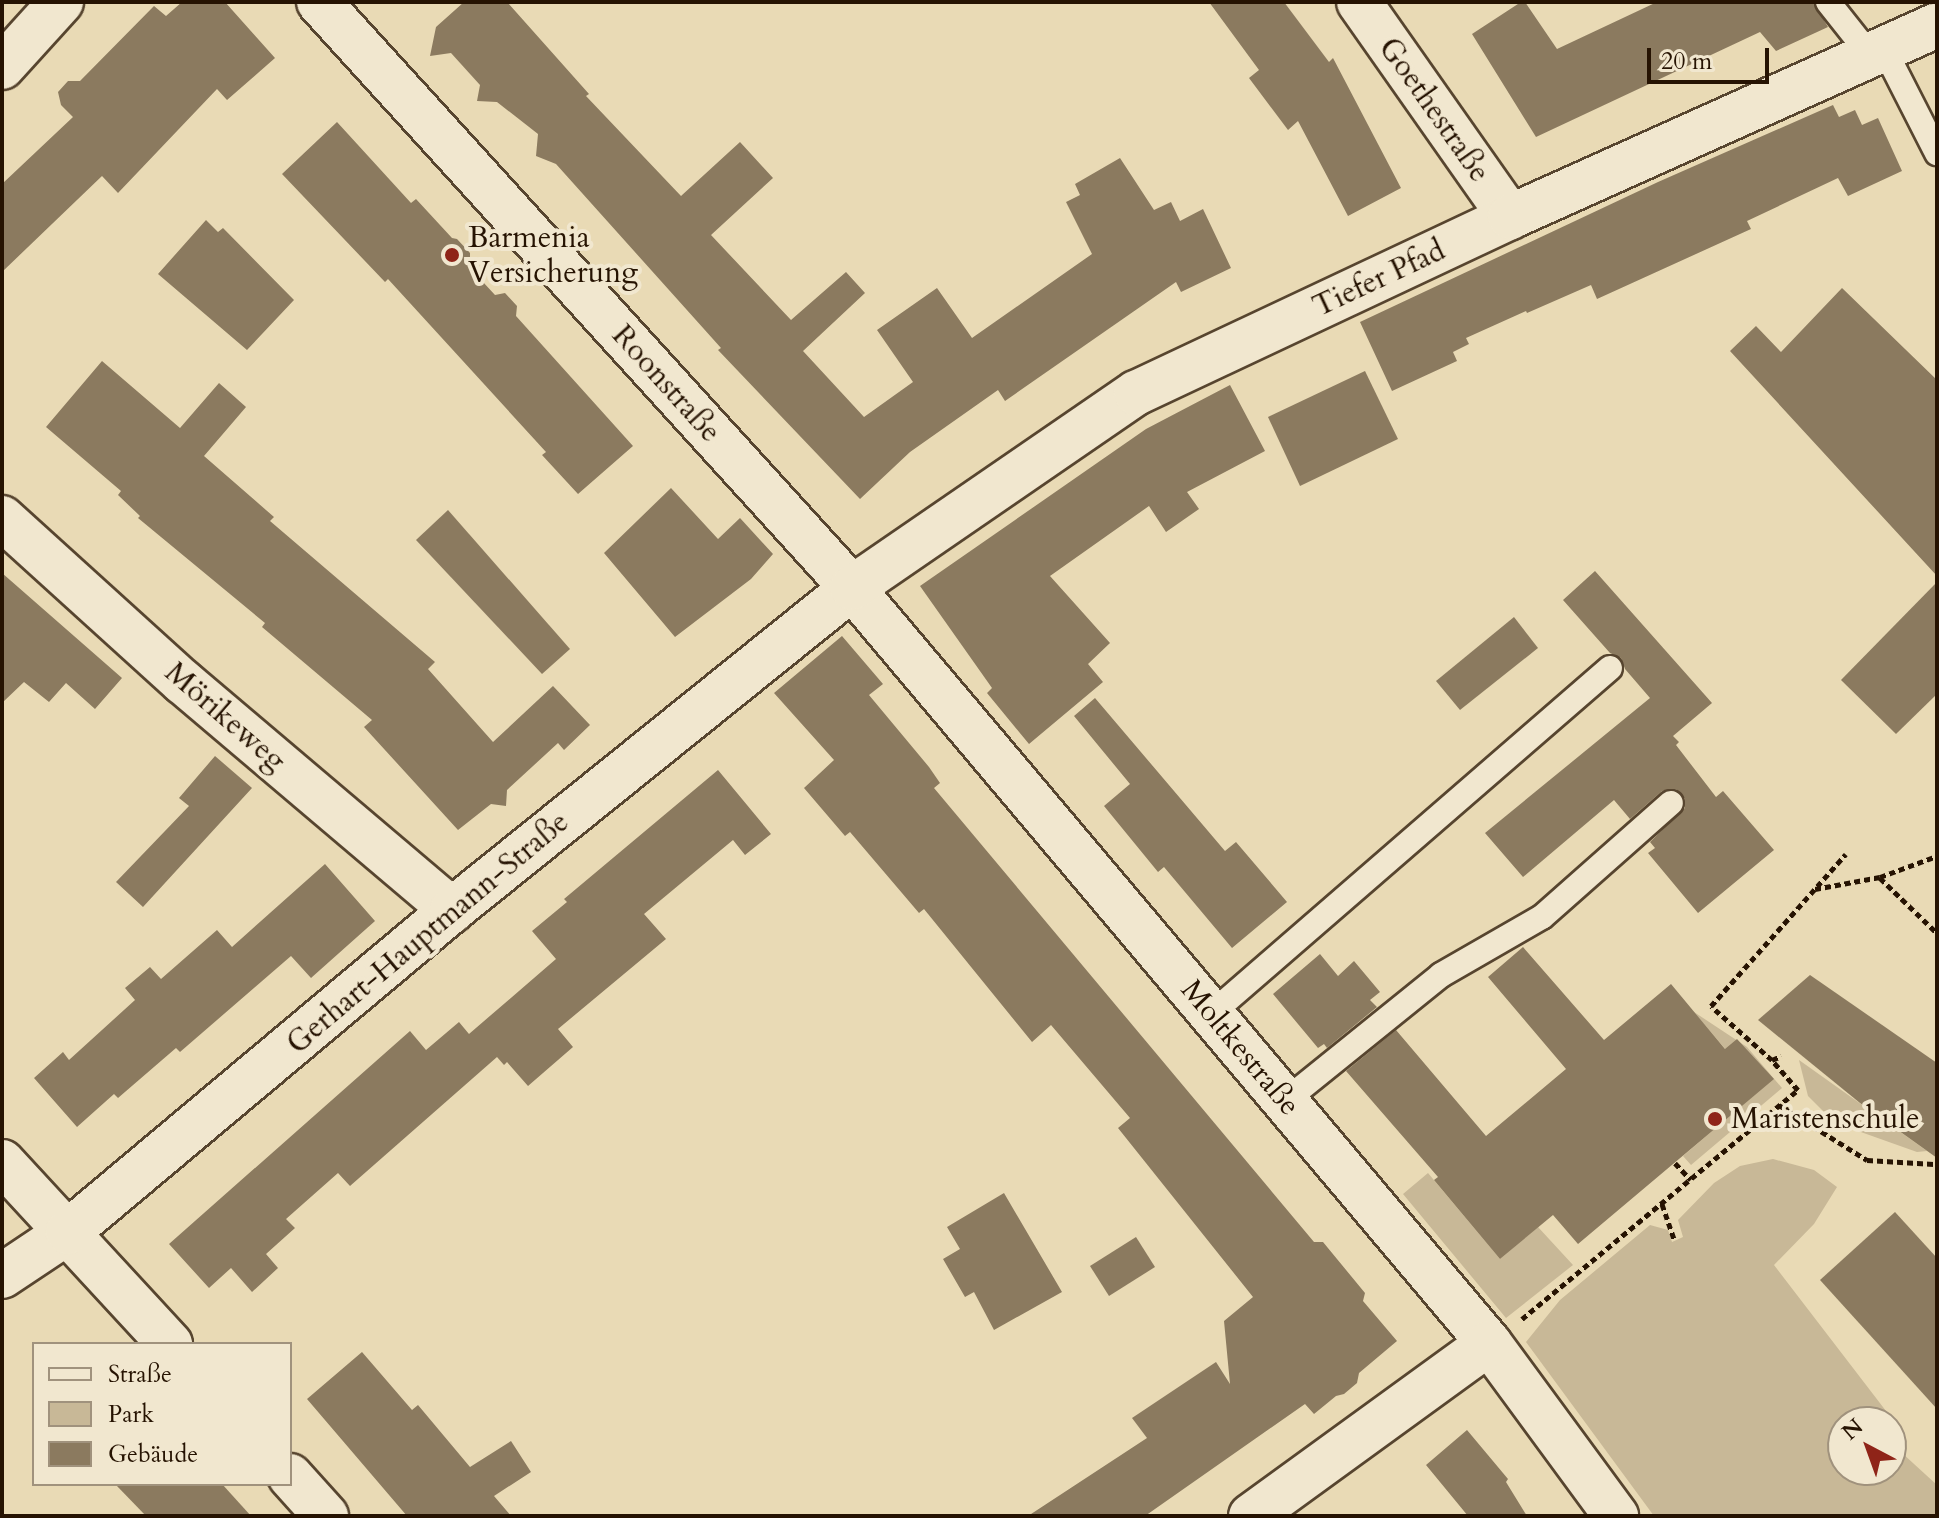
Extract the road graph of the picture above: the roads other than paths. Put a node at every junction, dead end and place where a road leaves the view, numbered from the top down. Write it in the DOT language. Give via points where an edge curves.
graph roads {
  1 [pos="61,2"];
  2 [pos="319,2"];
  3 [pos="1359,2"];
  4 [pos="1828,2"];
  5 [pos="1937,25"];
  6 [pos="1877,52"];
  7 [pos="2,67"];
  8 [pos="1937,153"];
  9 [pos="1510,217"];
  10 [pos="2,518"];
  11 [pos="852,588"];
  12 [pos="1610,668"];
  13 [pos="1671,803"];
  14 [pos="452,910"];
  15 [pos="1211,1014"];
  16 [pos="1285,1101"];
  17 [pos="2,1162"];
  18 [pos="68,1232"];
  19 [pos="2,1276"];
  20 [pos="168,1342"];
  21 [pos="1489,1343"];
  22 [pos="1251,1516"];
  23 [pos="1616,1516"];
  1 -- 7 [label="street"];
  2 -- 11 [label="street, Roonstraße"];
  3 -- 9 [label="street, Goethestraße"];
  4 -- 6 [label="lane"];
  5 -- 6 [label="street, Tiefer Pfad"];
  6 -- 8 [label="lane"];
  6 -- 9 [label="street, Tiefer Pfad"];
  9 -- 11 [label="street, Tiefer Pfad" via="1136,393"];
  10 -- 14 [label="street, Mörikeweg" via="183,682"];
  11 -- 14 [label="street, Gerhart-Hauptmann-Straße"];
  11 -- 15 [label="street, Moltkestraße"];
  12 -- 15 [label="lane"];
  13 -- 16 [label="lane" via="1542,917 1441,975"];
  14 -- 18 [label="street, Gerhart-Hauptmann-Straße"];
  15 -- 16 [label="street, Moltkestraße"];
  16 -- 21 [label="street, Moltkestraße"];
  17 -- 18 [label="street"];
  18 -- 19 [label="street, Gerhart-Hauptmann-Straße"];
  18 -- 20 [label="street"];
  21 -- 22 [label="street"];
  21 -- 23 [label="street, Moltkestraße"];
}
